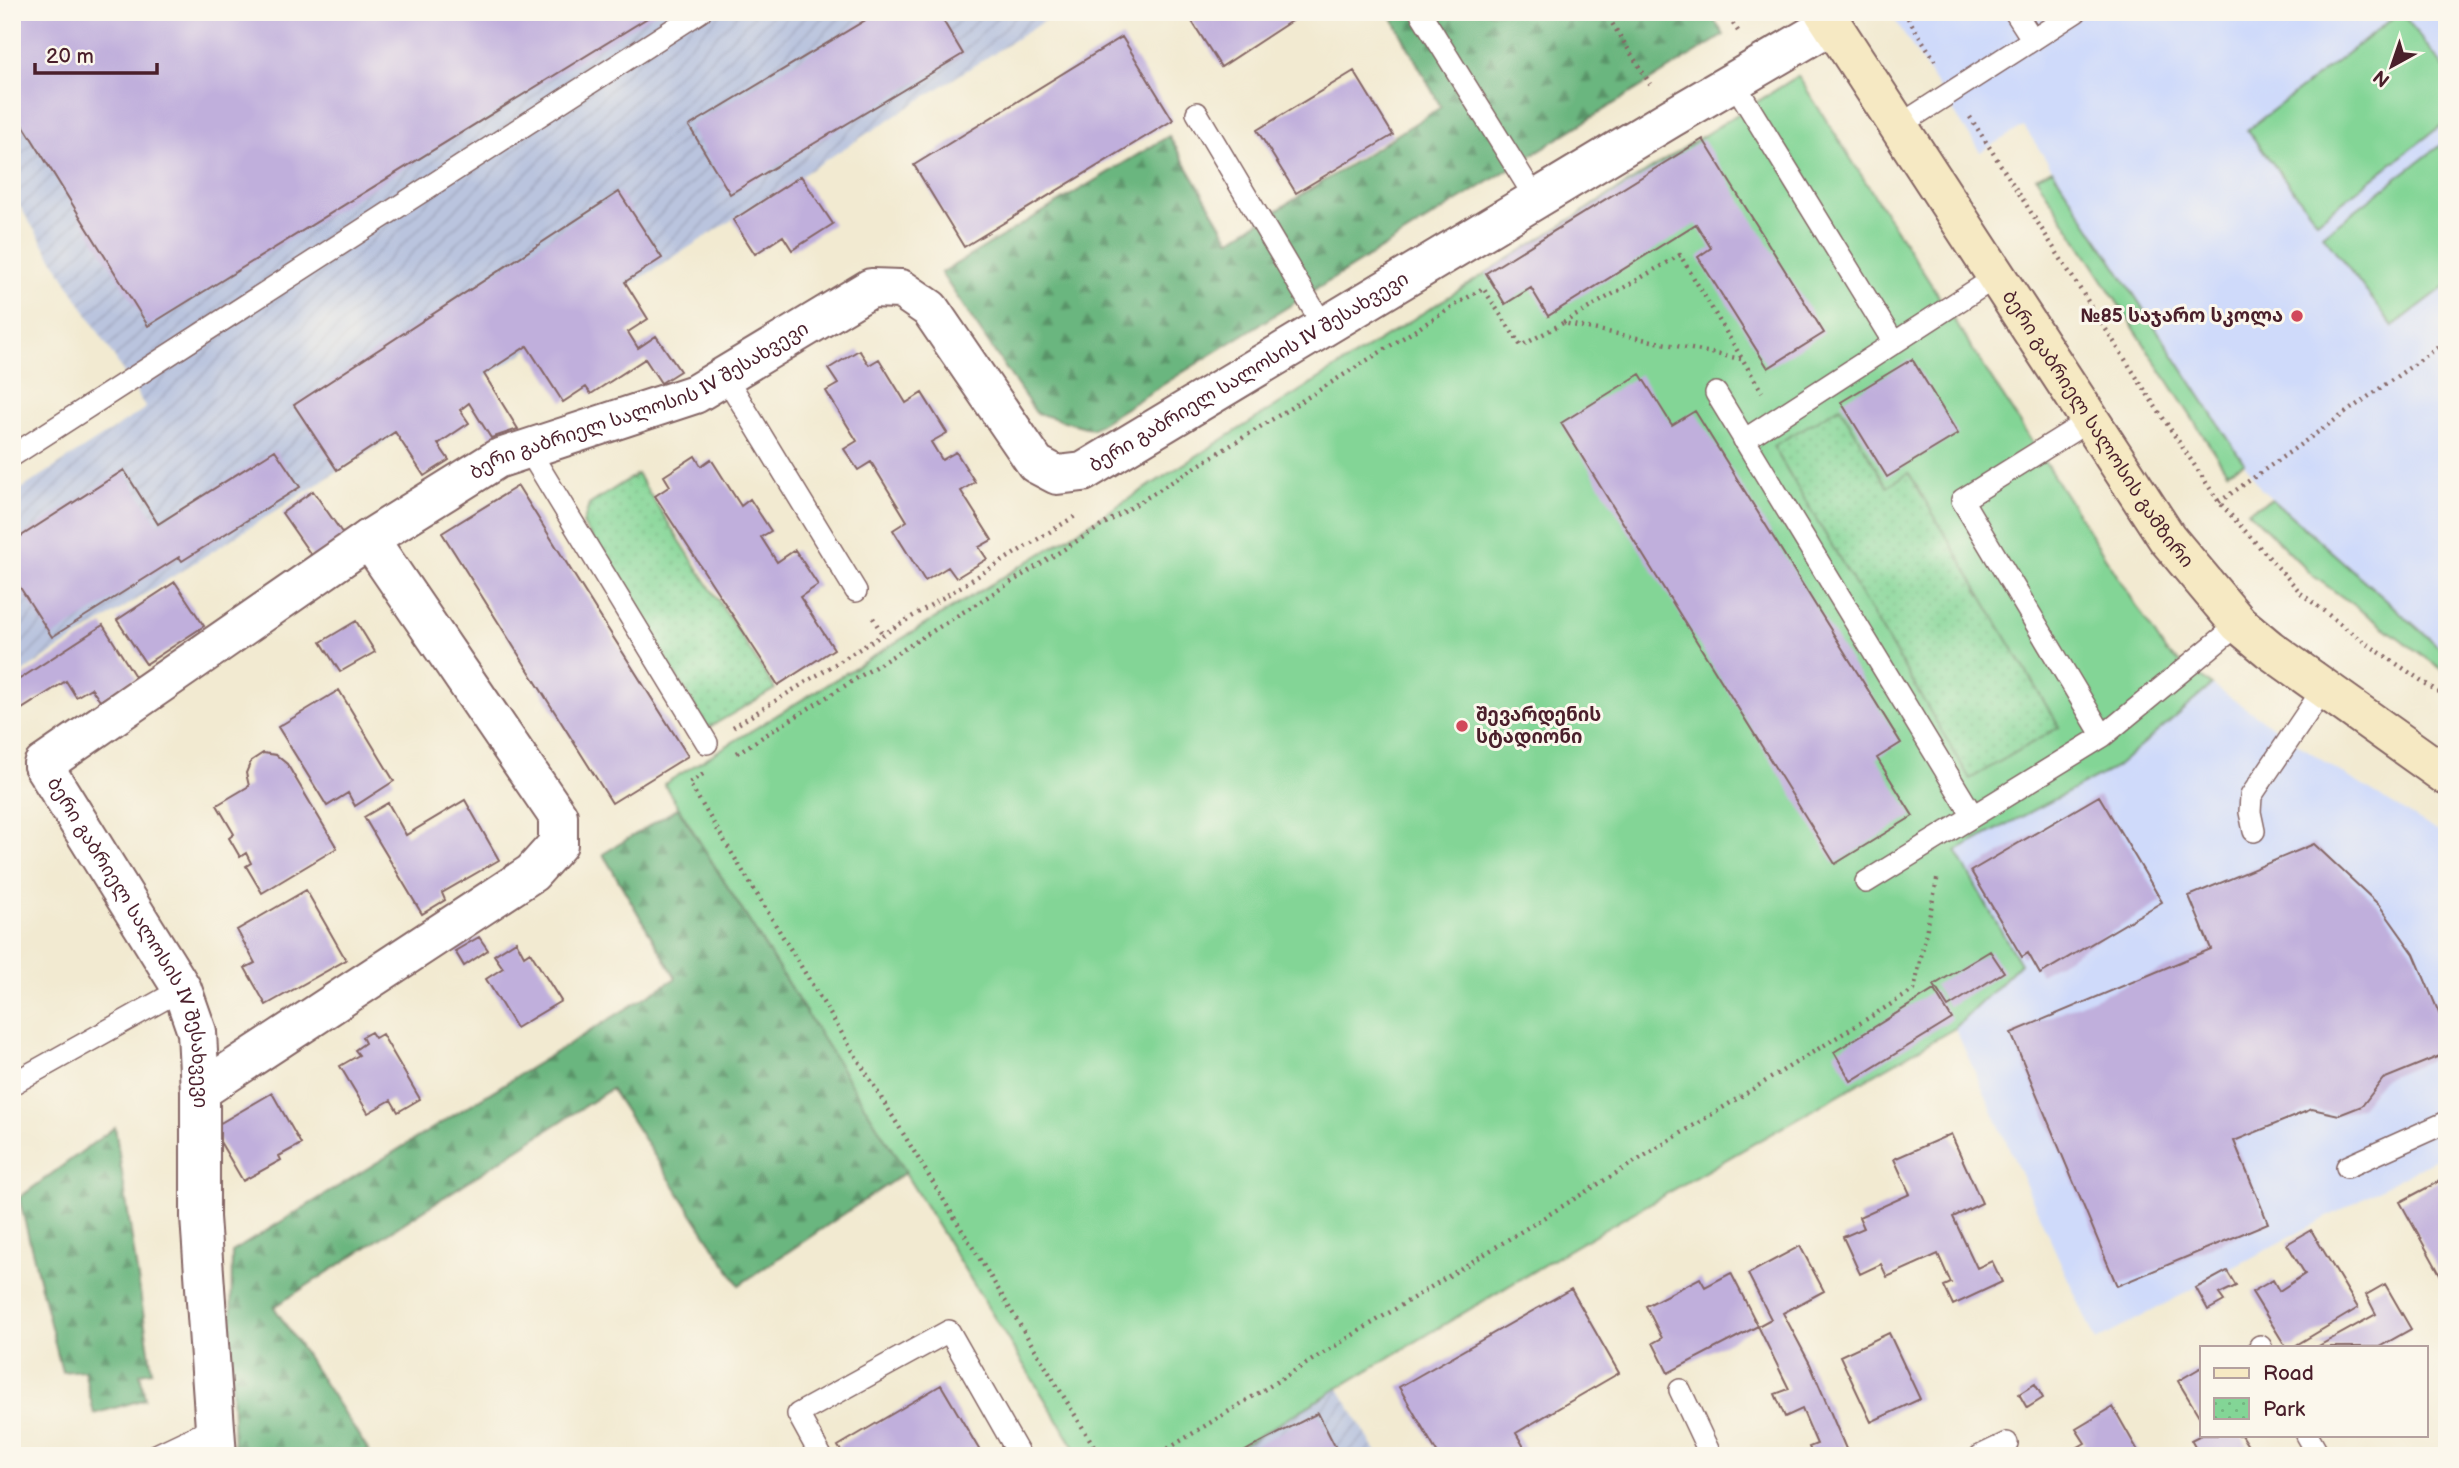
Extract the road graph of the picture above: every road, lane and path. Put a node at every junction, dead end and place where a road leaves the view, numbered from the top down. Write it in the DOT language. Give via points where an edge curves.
graph roads {
  1 [pos="700,12"];
  2 [pos="1420,12"];
  3 [pos="1605,12"];
  4 [pos="1726,12"];
  5 [pos="1904,12"];
  6 [pos="2015,12"];
  7 [pos="2076,12"];
  8 [pos="1828,18"];
  9 [pos="2033,40"];
  10 [pos="1744,41"];
  11 [pos="1733,81"];
  12 [pos="1953,90"];
  13 [pos="1197,113"];
  14 [pos="1671,118"];
  15 [pos="1897,127"];
  16 [pos="1536,199"];
  17 [pos="1996,277"];
  18 [pos="1563,323"];
  19 [pos="1324,327"];
  20 [pos="2447,341"];
  21 [pos="1894,343"];
  22 [pos="725,376"];
  23 [pos="1716,393"];
  24 [pos="2090,420"];
  25 [pos="1744,440"];
  26 [pos="528,449"];
  27 [pos="12,456"];
  28 [pos="2219,502"];
  29 [pos="369,538"];
  30 [pos="856,591"];
  31 [pos="2239,624"];
  32 [pos="2324,688"];
  33 [pos="2447,698"];
  34 [pos="2103,736"];
  35 [pos="707,743"];
  36 [pos="736,754"];
  37 [pos="28,766"];
  38 [pos="712,769"];
  39 [pos="2444,769"];
  40 [pos="1973,816"];
  41 [pos="2254,831"];
  42 [pos="1947,832"];
  43 [pos="1866,882"];
  44 [pos="182,989"];
  45 [pos="12,1084"];
  46 [pos="200,1091"];
  47 [pos="2447,1122"];
  48 [pos="2347,1167"];
  49 [pos="1680,1391"];
  50 [pos="2309,1436"];
  51 [pos="216,1442"];
  52 [pos="2007,1443"];
  53 [pos="154,1456"];
  54 [pos="821,1456"];
  55 [pos="1020,1456"];
  56 [pos="1100,1456"];
  57 [pos="1156,1456"];
  58 [pos="1711,1456"];
  59 [pos="1980,1456"];
  60 [pos="2319,1456"];
  1 -- 27 [label="lane"];
  2 -- 16 [label="lane"];
  3 -- 14 [label="path"];
  4 -- 10 [label="path"];
  5 -- 12 [label="path"];
  6 -- 9 [label="lane"];
  7 -- 9 [label="lane"];
  8 -- 11 [label="street, ბერი გაბრიელ სალოსის IV შესახვევი"];
  8 -- 15 [label="main road, ბერი გაბრიელ სალოსის გამზირი"];
  9 -- 12 [label="lane"];
  11 -- 14 [label="street, ბერი გაბრიელ სალოსის IV შესახვევი"];
  11 -- 21 [label="lane"];
  12 -- 15 [label="lane"];
  12 -- 28 [label="path"];
  13 -- 19 [label="lane"];
  14 -- 16 [label="street, ბერი გაბრიელ სალოსის IV შესახვევი"];
  15 -- 17 [label="main road, ბერი გაბრიელ სალოსის გამზირი"];
  16 -- 19 [label="street, ბერი გაბრიელ სალოსის IV შესახვევი"];
  17 -- 21 [label="lane"];
  17 -- 24 [label="main road, ბერი გაბრიელ სალოსის გამზირი"];
  18 -- 18 [label="path" via="1632,337 1741,359 1680,255"];
  18 -- 36 [label="path" via="1521,346 1483,288"];
  19 -- 22 [label="street, ბერი გაბრიელ სალოსის IV შესახვევი" via="1083,472 1058,475 1036,464 930,309 901,289 871,288"];
  20 -- 28 [label="path"];
  21 -- 25 [label="lane"];
  22 -- 26 [label="street, ბერი გაბრიელ სალოსის IV შესახვევი" via="695,394"];
  22 -- 30 [label="lane"];
  23 -- 25 [label="lane"];
  24 -- 31 [label="main road, ბერი გაბრიელ სალოსის გამზირი" via="2167,538"];
  24 -- 34 [label="lane" via="1962,500"];
  25 -- 40 [label="lane"];
  26 -- 29 [label="street, ბერი გაბრიელ სალოსის IV შესახვევი" via="497,459"];
  26 -- 35 [label="lane"];
  28 -- 33 [label="path" via="2302,594"];
  29 -- 37 [label="street, ბერი გაბრიელ სალოსის IV შესახვევი"];
  29 -- 46 [label="street" via="558,816 558,844 531,873"];
  31 -- 32 [label="main road, ბერი გაბრიელ სალოსის გამზირი"];
  31 -- 34 [label="lane"];
  32 -- 39 [label="main road, ბერი გაბრიელ სალოსის გამზირი"];
  32 -- 41 [label="lane" via="2251,796"];
  34 -- 40 [label="lane"];
  37 -- 44 [label="street, ბერი გაბრიელ სალოსის IV შესახვევი"];
  38 -- 56 [label="path" via="689,783"];
  40 -- 42 [label="lane"];
  42 -- 43 [label="lane"];
  42 -- 57 [label="path" via="1914,990"];
  44 -- 45 [label="lane"];
  44 -- 46 [label="street, ბერი გაბრიელ სალოსის IV შესახვევი" via="197,1032"];
  46 -- 51 [label="street, ბერი გაბრიელ სალოსის IV შესახვევი" via="200,1217"];
  47 -- 48 [label="lane"];
  49 -- 58 [label="lane"];
  50 -- 60 [label="lane"];
  51 -- 53 [label="lane"];
  52 -- 59 [label="lane"];
  54 -- 55 [label="lane" via="798,1414 949,1331"];
}
